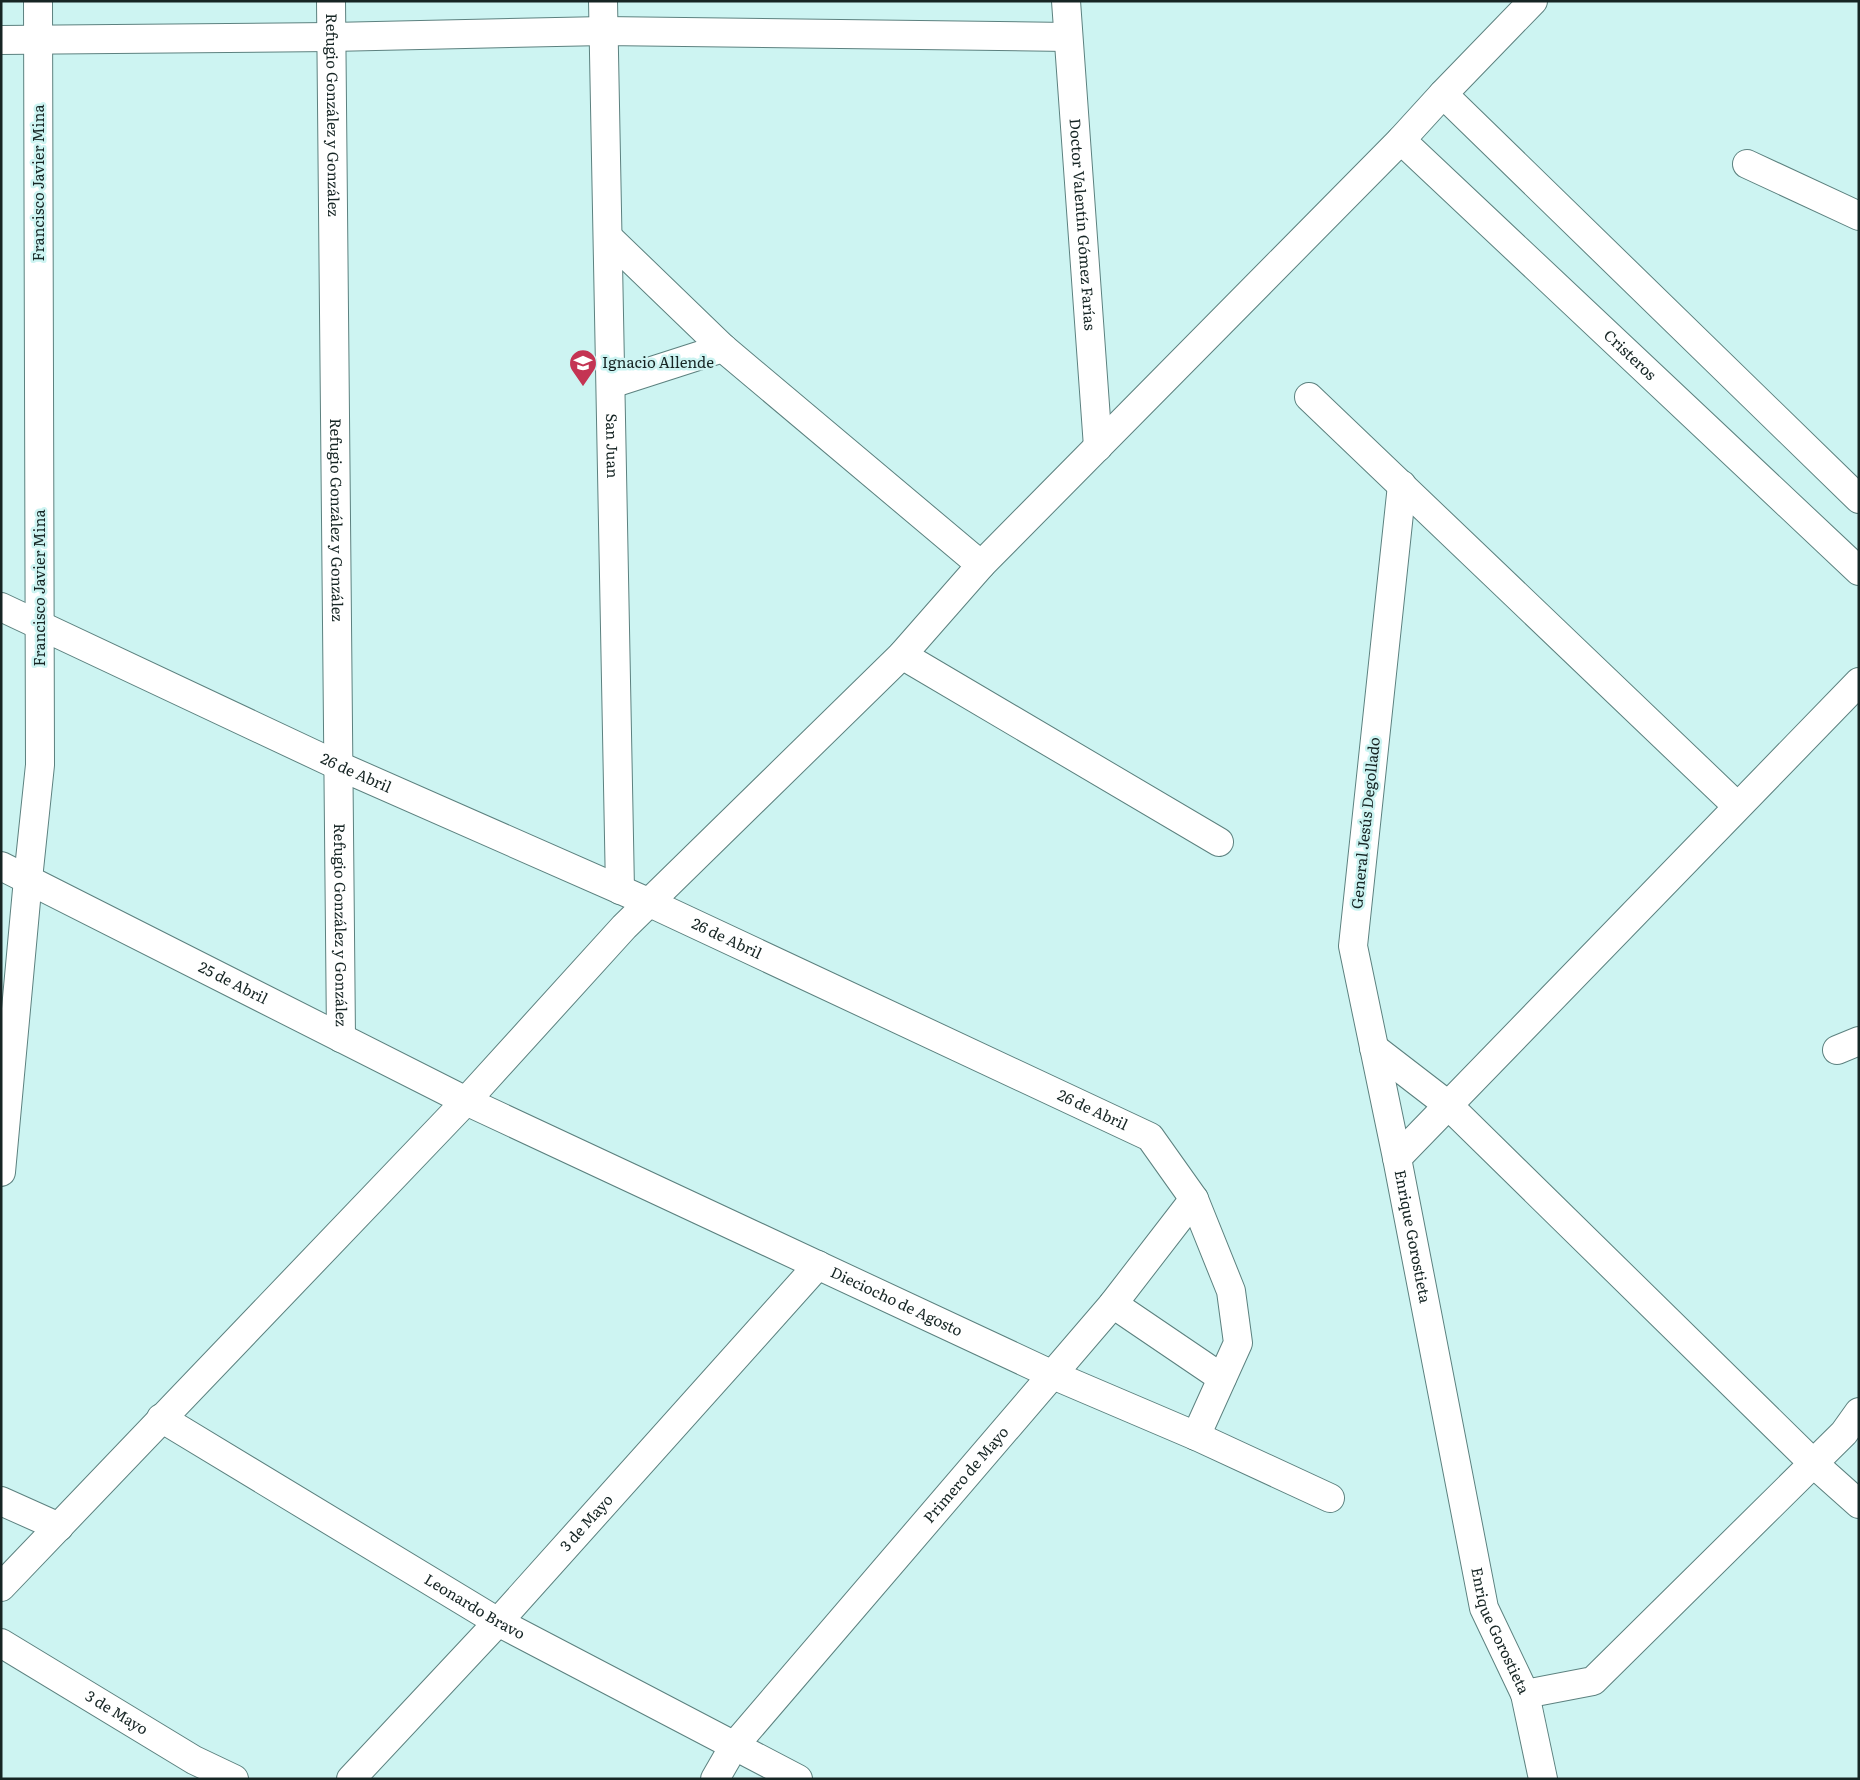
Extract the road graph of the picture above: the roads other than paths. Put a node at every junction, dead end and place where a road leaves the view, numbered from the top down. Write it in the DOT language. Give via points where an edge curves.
graph roads {
  1 [pos="38,1"];
  2 [pos="331,1"];
  3 [pos="604,1"];
  4 [pos="1066,1"];
  5 [pos="1533,1"];
  6 [pos="604,31"];
  7 [pos="331,37"];
  8 [pos="1068,37"];
  9 [pos="1,40"];
  10 [pos="38,40"];
  11 [pos="1444,94"];
  12 [pos="1401,140"];
  13 [pos="1747,164"];
  14 [pos="1859,216"];
  15 [pos="608,237"];
  16 [pos="723,348"];
  17 [pos="611,384"];
  18 [pos="1309,397"];
  19 [pos="1098,447"];
  20 [pos="1402,485"];
  21 [pos="1859,499"];
  22 [pos="981,565"];
  23 [pos="1859,571"];
  24 [pos="1,607"];
  25 [pos="40,625"];
  26 [pos="902,655"];
  27 [pos="1859,682"];
  28 [pos="337,765"];
  29 [pos="1738,806"];
  30 [pos="1219,842"];
  31 [pos="1,866"];
  32 [pos="28,880"];
  33 [pos="620,890"];
  34 [pos="648,902"];
  35 [pos="341,1038"];
  36 [pos="1374,1048"];
  37 [pos="466,1101"];
  38 [pos="1448,1105"];
  39 [pos="1397,1158"];
  40 [pos="1,1172"];
  41 [pos="1194,1199"];
  42 [pos="818,1265"];
  43 [pos="1113,1304"];
  44 [pos="1053,1374"];
  45 [pos="1222,1378"];
  46 [pos="1859,1412"];
  47 [pos="162,1418"];
  48 [pos="1196,1436"];
  49 [pos="1813,1463"];
  50 [pos="1330,1498"];
  51 [pos="1,1501"];
  52 [pos="1859,1504"];
  53 [pos="59,1527"];
  54 [pos="1,1587"];
  55 [pos="498,1622"];
  56 [pos="1,1643"];
  57 [pos="1525,1694"];
  58 [pos="734,1746"];
  59 [pos="234,1779"];
  60 [pos="351,1779"];
  61 [pos="715,1779"];
  62 [pos="798,1779"];
  63 [pos="1543,1779"];
  1 -- 10 [label="street, Francisco Javier Mina"];
  2 -- 7 [label="street, Refugio González y González"];
  3 -- 6 [label="street, San Juan"];
  4 -- 8 [label="street, Doctor Valentín Gómez Farías"];
  5 -- 11 [label="street"];
  6 -- 7 [label="street"];
  6 -- 8 [label="street"];
  6 -- 15 [label="street, San Juan"];
  7 -- 10 [label="street"];
  7 -- 28 [label="street, Refugio González y González"];
  8 -- 19 [label="street, Doctor Valentín Gómez Farías"];
  9 -- 10 [label="street"];
  10 -- 25 [label="street, Francisco Javier Mina"];
  11 -- 12 [label="street"];
  11 -- 21 [label="street"];
  12 -- 19 [label="street"];
  12 -- 23 [label="street, Cristeros"];
  13 -- 14 [label="street"];
  15 -- 16 [label="street"];
  15 -- 17 [label="street, San Juan"];
  16 -- 17 [label="street"];
  16 -- 22 [label="street"];
  17 -- 33 [label="street, San Juan"];
  18 -- 20 [label="street"];
  19 -- 22 [label="street"];
  20 -- 29 [label="street"];
  20 -- 36 [label="street, General Jesús Degollado" via="1353,946"];
  22 -- 26 [label="street"];
  24 -- 25 [label="street, 26 de Abril"];
  25 -- 28 [label="street, 26 de Abril"];
  25 -- 32 [label="street, Francisco Javier Mina" via="40,765"];
  26 -- 30 [label="street"];
  26 -- 34 [label="street"];
  27 -- 29 [label="street"];
  28 -- 33 [label="street, 26 de Abril"];
  28 -- 35 [label="street, Refugio González y González"];
  29 -- 38 [label="street"];
  31 -- 32 [label="street, 25 de Abril"];
  32 -- 35 [label="street, 25 de Abril"];
  32 -- 40 [label="street, Francisco Javier Mina"];
  33 -- 34 [label="street, 26 de Abril"];
  34 -- 37 [label="street"];
  34 -- 41 [label="street, 26 de Abril" via="1150,1137"];
  35 -- 37 [label="street, 25 de Abril"];
  36 -- 38 [label="street"];
  36 -- 39 [label="street, General Jesús Degollado"];
  37 -- 42 [label="street, Dieciocho de Agosto"];
  37 -- 47 [label="street"];
  38 -- 39 [label="street"];
  38 -- 49 [label="street"];
  39 -- 57 [label="street, Enrique Gorostieta" via="1484,1608"];
  41 -- 43 [label="street, Primero de Mayo"];
  41 -- 45 [label="street, 26 de Abril" via="1231,1291 1238,1343"];
  42 -- 44 [label="street, Dieciocho de Agosto"];
  42 -- 55 [label="street, 3 de Mayo"];
  43 -- 44 [label="street, Primero de Mayo"];
  43 -- 45 [label="street"];
  44 -- 48 [label="street, Dieciocho de Agosto"];
  44 -- 58 [label="street, Primero de Mayo"];
  45 -- 48 [label="street, 26 de Abril"];
  46 -- 49 [label="street, Enrique Gorostieta" via="1844,1433"];
  47 -- 53 [label="street"];
  47 -- 55 [label="street, Leonardo Bravo"];
  48 -- 50 [label="street, Dieciocho de Agosto"];
  49 -- 52 [label="street"];
  49 -- 57 [label="street, Enrique Gorostieta" via="1593,1680"];
  51 -- 53 [label="street"];
  53 -- 54 [label="street"];
  55 -- 58 [label="street, Leonardo Bravo"];
  55 -- 60 [label="street, 3 de Mayo"];
  56 -- 59 [label="street, 3 de Mayo" via="194,1760"];
  57 -- 63 [label="street"];
  58 -- 61 [label="street, Primero de Mayo"];
  58 -- 62 [label="street, Leonardo Bravo"];
}
